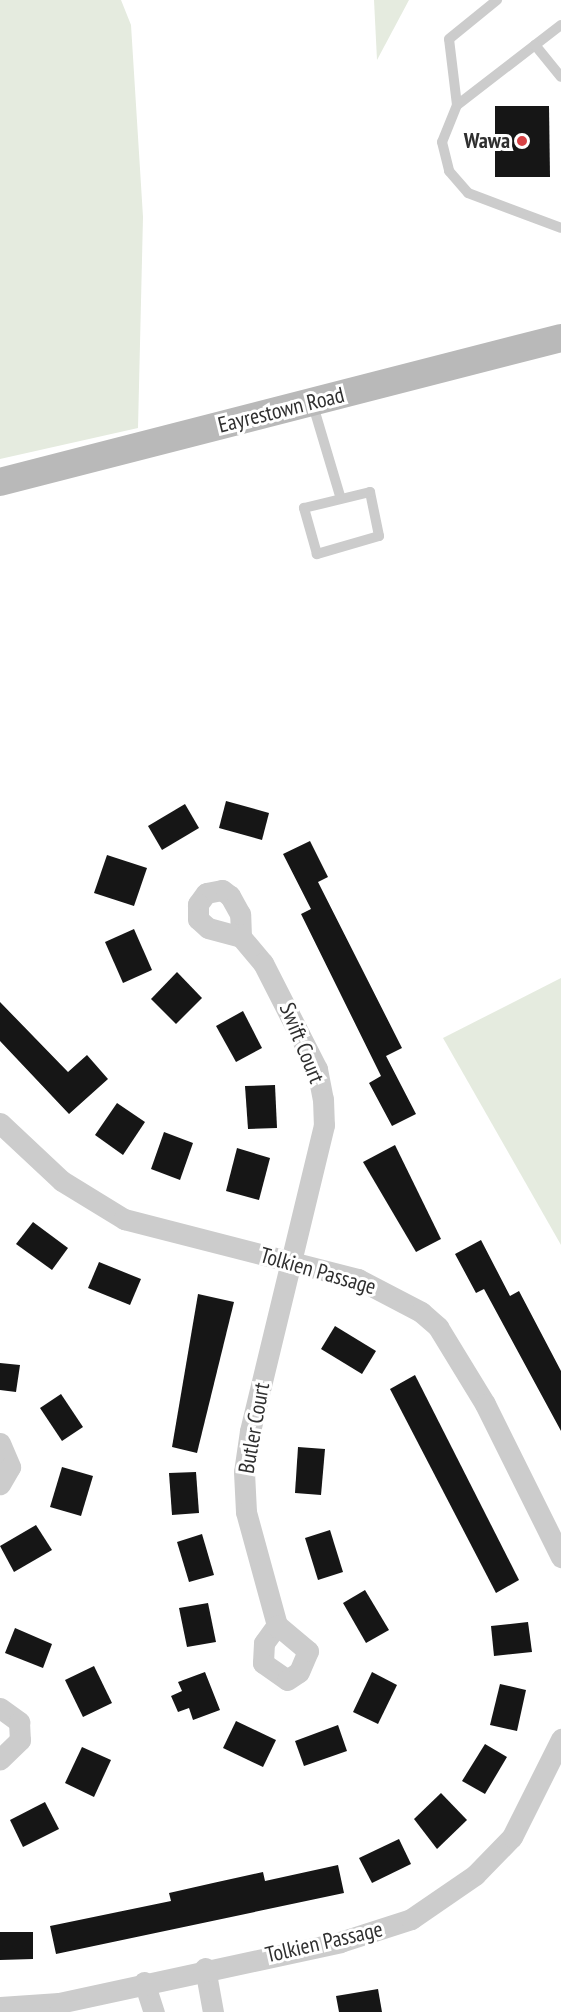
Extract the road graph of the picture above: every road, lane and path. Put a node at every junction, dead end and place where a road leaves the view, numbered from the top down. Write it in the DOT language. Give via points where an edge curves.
graph roads {
  1 [pos="497,0"];
  2 [pos="561,25"];
  3 [pos="536,45"];
  4 [pos="561,77"];
  5 [pos="457,105"];
  6 [pos="561,228"];
  7 [pos="561,338"];
  8 [pos="312,402"];
  9 [pos="0,482"];
  10 [pos="340,496"];
  11 [pos="241,937"];
  12 [pos="0,1123"];
  13 [pos="292,1266"];
  14 [pos="0,1443"];
  15 [pos="0,1484"];
  16 [pos="561,1557"];
  17 [pos="277,1625"];
  18 [pos="0,1708"];
  19 [pos="561,1739"];
  20 [pos="0,1759"];
  21 [pos="205,1968"];
  22 [pos="144,1982"];
  23 [pos="0,2007"];
  24 [pos="154,2012"];
  25 [pos="213,2012"];
  1 -- 5 [label="lane" via="449,39"];
  2 -- 3 [label="lane"];
  3 -- 4 [label="lane"];
  3 -- 5 [label="lane"];
  5 -- 6 [label="lane" via="442,142 455,181 474,196"];
  7 -- 8 [label="street, Eayrestown Road"];
  8 -- 9 [label="street, Eayrestown Road"];
  8 -- 10 [label="lane"];
  10 -- 10 [label="lane" via="304,508 317,554 379,536 370,492"];
  11 -- 13 [label="street, Swift Court" via="288,1005 317,1068 323,1099 324,1125"];
  12 -- 13 [label="street, Tolkien Passage" via="62,1181 124,1219"];
  13 -- 16 [label="street, Tolkien Passage" via="322,1269 380,1288 438,1327 521,1471"];
  13 -- 17 [label="street, Butler Court" via="249,1431 244,1472 246,1512"];
  14 -- 15 [label="street" via="10,1467"];
  18 -- 20 [label="street" via="19,1722 20,1740"];
  19 -- 21 [label="street, Tolkien Passage" via="512,1837 455,1891 411,1920 364,1935"];
  21 -- 22 [label="street, Tolkien Passage"];
  21 -- 25 [label="street"];
  22 -- 23 [label="street, Tolkien Passage" via="59,2002"];
  22 -- 24 [label="street"];
}
